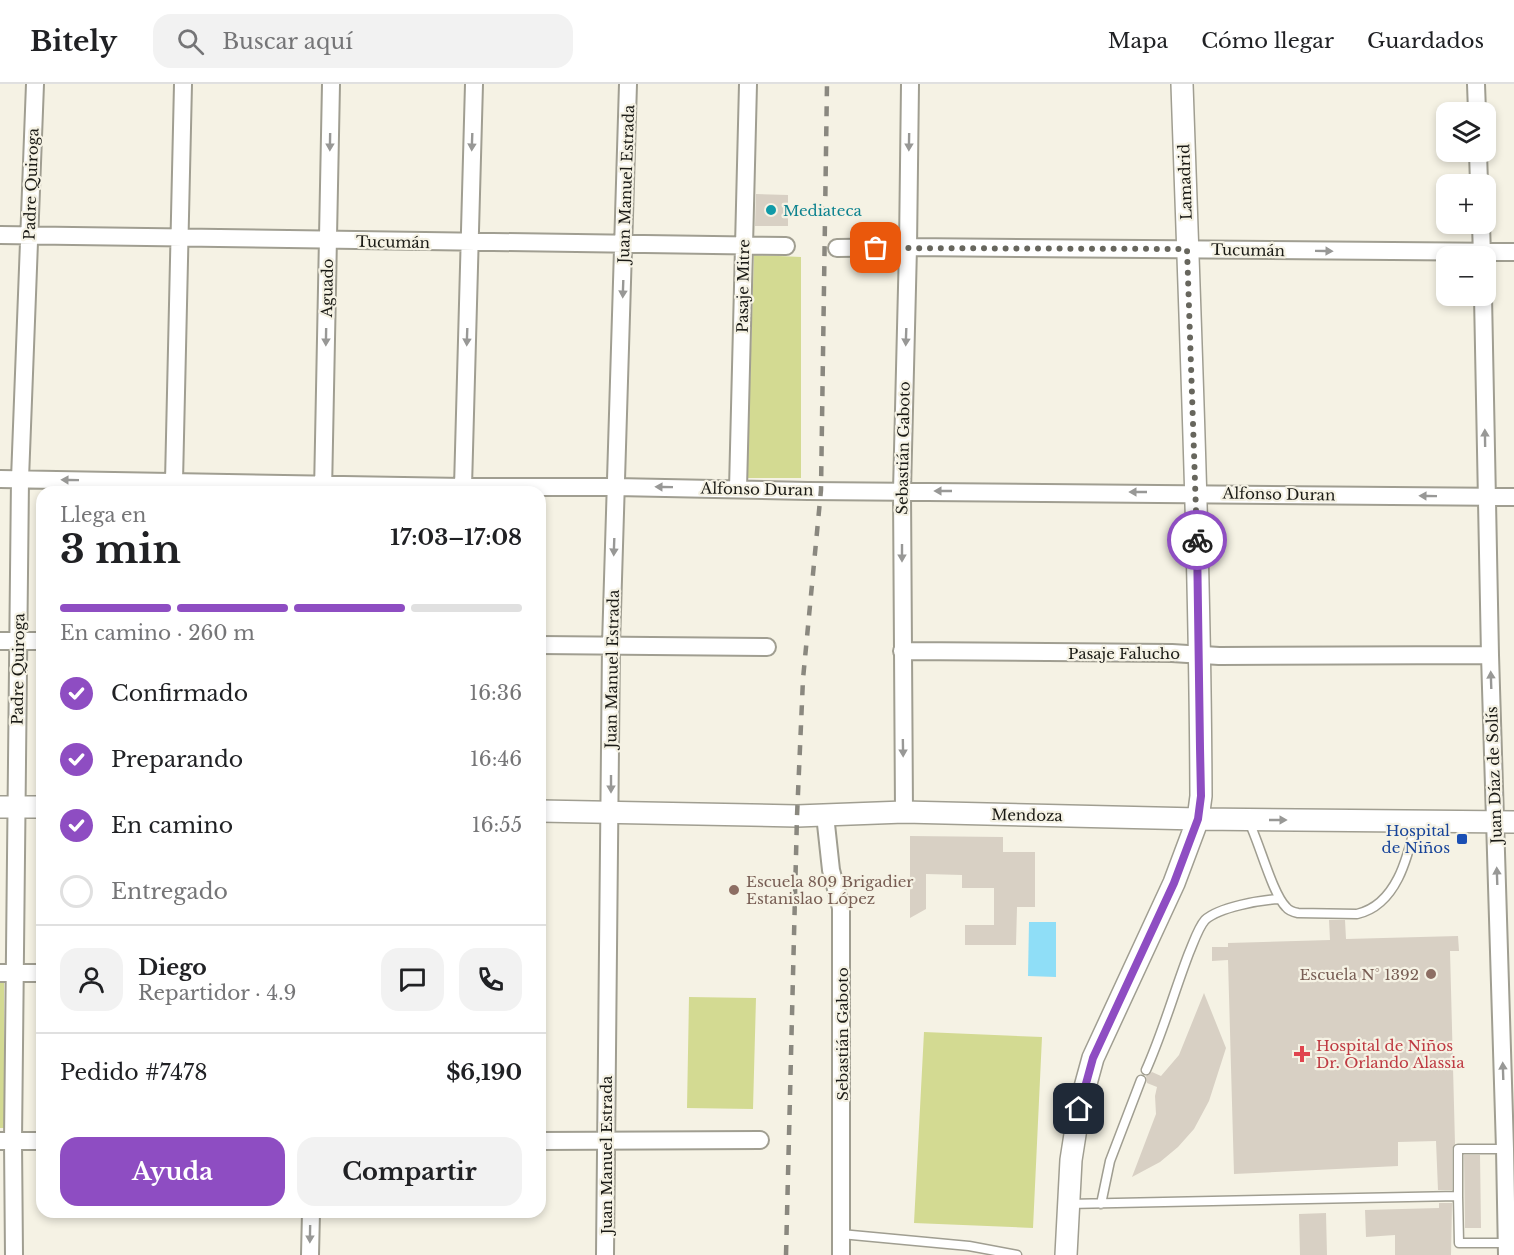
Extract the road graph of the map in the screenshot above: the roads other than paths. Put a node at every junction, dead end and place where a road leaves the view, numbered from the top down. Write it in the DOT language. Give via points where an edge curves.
graph roads {
  1 [pos="35,84"];
  2 [pos="183,84"];
  3 [pos="331,84"];
  4 [pos="474,84"];
  5 [pos="628,84"];
  6 [pos="748,84"];
  7 [pos="910,84"];
  8 [pos="1182,84"];
  9 [pos="1476,84"];
  10 [pos="1477,102"];
  11 [pos="0,235"];
  12 [pos="29,235"];
  13 [pos="180,237"];
  14 [pos="328,241"];
  15 [pos="470,243"];
  16 [pos="624,243"];
  17 [pos="744,245"];
  18 [pos="786,246"];
  19 [pos="908,247"];
  20 [pos="837,248"];
  21 [pos="1187,249"];
  22 [pos="1514,252"];
  23 [pos="1436,253"];
  24 [pos="1496,253"];
  25 [pos="1483,306"];
  26 [pos="0,479"];
  27 [pos="21,479"];
  28 [pos="174,481"];
  29 [pos="280,486"];
  30 [pos="323,486"];
  31 [pos="463,486"];
  32 [pos="546,487"];
  33 [pos="616,487"];
  34 [pos="738,489"];
  35 [pos="902,491"];
  36 [pos="1196,493"];
  37 [pos="1486,497"];
  38 [pos="1514,497"];
  39 [pos="0,641"];
  40 [pos="18,641"];
  41 [pos="36,641"];
  42 [pos="546,645"];
  43 [pos="611,645"];
  44 [pos="767,647"];
  45 [pos="902,651"];
  46 [pos="1200,654"];
  47 [pos="1490,655"];
  48 [pos="8,807"];
  49 [pos="36,807"];
  50 [pos="546,811"];
  51 [pos="610,812"];
  52 [pos="904,812"];
  53 [pos="825,815"];
  54 [pos="1198,819"];
  55 [pos="1248,820"];
  56 [pos="1416,821"];
  57 [pos="1505,822"];
  58 [pos="1279,899"];
  59 [pos="8,973"];
  60 [pos="36,973"];
  61 [pos="1146,1070"];
  62 [pos="1141,1080"];
  63 [pos="760,1140"];
  64 [pos="7,1141"];
  65 [pos="36,1141"];
  66 [pos="546,1141"];
  67 [pos="605,1141"];
  68 [pos="1510,1149"];
  69 [pos="1458,1196"];
  70 [pos="1067,1204"];
  71 [pos="1101,1204"];
  72 [pos="311,1218"];
  73 [pos="841,1234"];
  74 [pos="1507,1249"];
  75 [pos="14,1255"];
  76 [pos="310,1255"];
  77 [pos="605,1255"];
  78 [pos="840,1255"];
  79 [pos="1017,1255"];
  80 [pos="1066,1255"];
  1 -- 12 [label="street, Padre Quiroga"];
  2 -- 13 [label="street"];
  3 -- 14 [label="street, Aguado, one-way"];
  4 -- 15 [label="street, one-way"];
  5 -- 16 [label="street, Juan Manuel Estrada"];
  6 -- 17 [label="street, Pasaje Mitre"];
  7 -- 19 [label="street, Sebastián Gaboto, one-way"];
  8 -- 21 [label="street, Lamadrid"];
  9 -- 10 [label="street"];
  11 -- 12 [label="street, Tucumán"];
  12 -- 13 [label="street, Tucumán"];
  12 -- 27 [label="street, Padre Quiroga"];
  13 -- 14 [label="street, Tucumán"];
  13 -- 28 [label="street"];
  14 -- 15 [label="street, Tucumán"];
  14 -- 30 [label="street, Aguado, one-way"];
  15 -- 16 [label="street, Tucumán"];
  15 -- 31 [label="street, one-way"];
  16 -- 17 [label="street, Tucumán"];
  16 -- 33 [label="street, Juan Manuel Estrada, one-way"];
  17 -- 18 [label="street, Tucumán"];
  17 -- 34 [label="street, Pasaje Mitre"];
  19 -- 20 [label="street, Tucumán"];
  19 -- 21 [label="street, Tucumán"];
  19 -- 35 [label="street, Sebastián Gaboto, one-way"];
  21 -- 23 [label="street, Tucumán, one-way"];
  21 -- 36 [label="street, Lamadrid"];
  22 -- 24 [label="street, Tucumán"];
  37 -- 25 [label="street, Juan Díaz de Solís, one-way"];
  26 -- 27 [label="street, Alfonso Duran"];
  28 -- 27 [label="street, Alfonso Duran, one-way"];
  27 -- 40 [label="street, Padre Quiroga"];
  28 -- 29 [label="street, Alfonso Duran"];
  32 -- 33 [label="street, Alfonso Duran"];
  34 -- 33 [label="street, Alfonso Duran, one-way"];
  33 -- 43 [label="street, Juan Manuel Estrada, one-way"];
  34 -- 35 [label="street, Alfonso Duran"];
  36 -- 35 [label="street, Alfonso Duran, one-way"];
  35 -- 45 [label="street, Sebastián Gaboto, one-way"];
  37 -- 36 [label="street, Alfonso Duran, one-way"];
  36 -- 46 [label="street, Lamadrid"];
  37 -- 38 [label="street, Alfonso Duran"];
  37 -- 47 [label="street, Juan Díaz de Solís"];
  39 -- 40 [label="street"];
  40 -- 41 [label="street"];
  40 -- 48 [label="street, Padre Quiroga"];
  42 -- 43 [label="street"];
  43 -- 44 [label="street"];
  43 -- 51 [label="street, Juan Manuel Estrada, one-way"];
  45 -- 46 [label="street, Pasaje Falucho"];
  45 -- 52 [label="street, Sebastián Gaboto, one-way"];
  46 -- 47 [label="street, Pasaje Falucho"];
  46 -- 54 [label="street, Lamadrid"];
  57 -- 47 [label="street, Juan Díaz de Solís, one-way"];
  48 -- 49 [label="street"];
  48 -- 59 [label="street, Padre Quiroga"];
  50 -- 51 [label="street, Mendoza"];
  51 -- 53 [label="street, Mendoza"];
  51 -- 67 [label="street, Juan Manuel Estrada"];
  52 -- 53 [label="street, Mendoza"];
  52 -- 54 [label="street, Mendoza"];
  53 -- 73 [label="street, Sebastián Gaboto" via="831,870 841,908"];
  54 -- 55 [label="street, Mendoza"];
  54 -- 70 [label="street, Lamadrid" via="1174,883 1093,1058 1079,1109"];
  55 -- 56 [label="street, Mendoza, one-way"];
  55 -- 58 [label="lane"];
  56 -- 57 [label="street, Mendoza"];
  56 -- 58 [label="lane" via="1399,877 1371,908 1357,914 1298,914"];
  68 -- 57 [label="street, Juan Díaz de Solís, one-way"];
  58 -- 61 [label="lane" via="1255,900 1205,921"];
  59 -- 60 [label="street"];
  59 -- 64 [label="street, Padre Quiroga"];
  62 -- 71 [label="lane" via="1110,1161"];
  63 -- 67 [label="street"];
  64 -- 65 [label="street"];
  64 -- 75 [label="street, Padre Quiroga"];
  66 -- 67 [label="street"];
  67 -- 77 [label="street, Juan Manuel Estrada"];
  68 -- 69 [label="lane" via="1458,1149"];
  68 -- 74 [label="street, Juan Díaz de Solís"];
  69 -- 71 [label="lane"];
  69 -- 74 [label="lane" via="1459,1243"];
  70 -- 71 [label="lane"];
  70 -- 80 [label="street, Lamadrid"];
  72 -- 76 [label="street, one-way"];
  73 -- 78 [label="street, Sebastián Gaboto"];
  73 -- 79 [label="lane" via="969,1246"];
}
